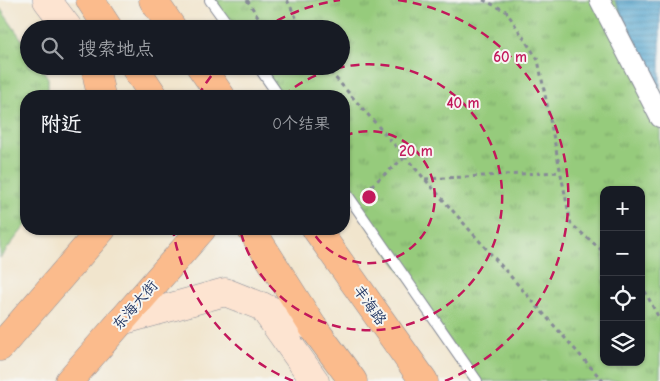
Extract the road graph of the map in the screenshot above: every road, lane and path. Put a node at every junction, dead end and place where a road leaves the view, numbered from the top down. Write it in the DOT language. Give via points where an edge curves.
graph roads {
  1 [pos="47,0"];
  2 [pos="82,0"];
  3 [pos="90,0"];
  4 [pos="153,0"];
  5 [pos="210,0"];
  6 [pos="247,0"];
  7 [pos="287,0"];
  8 [pos="482,0"];
  9 [pos="600,0"];
  10 [pos="259,18"];
  11 [pos="62,20"];
  12 [pos="85,20"];
  13 [pos="103,20"];
  14 [pos="167,20"];
  15 [pos="224,20"];
  16 [pos="297,20"];
  17 [pos="97,75"];
  18 [pos="140,75"];
  19 [pos="206,75"];
  20 [pos="264,75"];
  21 [pos="333,75"];
  22 [pos="100,90"];
  23 [pos="150,90"];
  24 [pos="217,90"];
  25 [pos="275,90"];
  26 [pos="346,90"];
  27 [pos="350,95"];
  28 [pos="660,117"];
  29 [pos="404,158"];
  30 [pos="560,172"];
  31 [pos="425,179"];
  32 [pos="350,199"];
  33 [pos="352,202"];
  34 [pos="74,235"];
  35 [pos="97,235"];
  36 [pos="197,235"];
  37 [pos="255,235"];
  38 [pos="320,235"];
  39 [pos="600,249"];
  40 [pos="62,275"];
  41 [pos="645,292"];
  42 [pos="262,306"];
  43 [pos="660,320"];
  44 [pos="121,321"];
  45 [pos="313,327"];
  46 [pos="0,347"];
  47 [pos="69,381"];
  48 [pos="316,381"];
  49 [pos="352,381"];
  50 [pos="424,381"];
  51 [pos="477,381"];
  52 [pos="603,381"];
  1 -- 11 [label="main road"];
  2 -- 12 [label="main road"];
  3 -- 13 [label="main road"];
  4 -- 14 [label="main road"];
  5 -- 15 [label="lane"];
  6 -- 10 [label="path"];
  7 -- 16 [label="path"];
  8 -- 30 [label="path" via="506,11 538,60"];
  9 -- 28 [label="street"];
  17 -- 22 [label="main road"];
  18 -- 23 [label="main road"];
  19 -- 24 [label="main road"];
  20 -- 25 [label="lane"];
  21 -- 26 [label="path"];
  27 -- 29 [label="path"];
  29 -- 31 [label="path"];
  29 -- 33 [label="path"];
  30 -- 31 [label="path"];
  30 -- 39 [label="path" via="571,224"];
  31 -- 52 [label="path"];
  32 -- 33 [label="lane"];
  33 -- 51 [label="lane"];
  34 -- 40 [label="main road"];
  35 -- 40 [label="main road"];
  36 -- 44 [label="main road, 东海大街"];
  37 -- 45 [label="main road"];
  38 -- 50 [label="main road, 丰海路"];
  40 -- 46 [label="main road"];
  41 -- 43 [label="path"];
  42 -- 44 [label="main road" via="225,292"];
  42 -- 45 [label="main road"];
  42 -- 48 [label="main road"];
  44 -- 47 [label="main road, 东海大街"];
  45 -- 49 [label="main road"];
}
